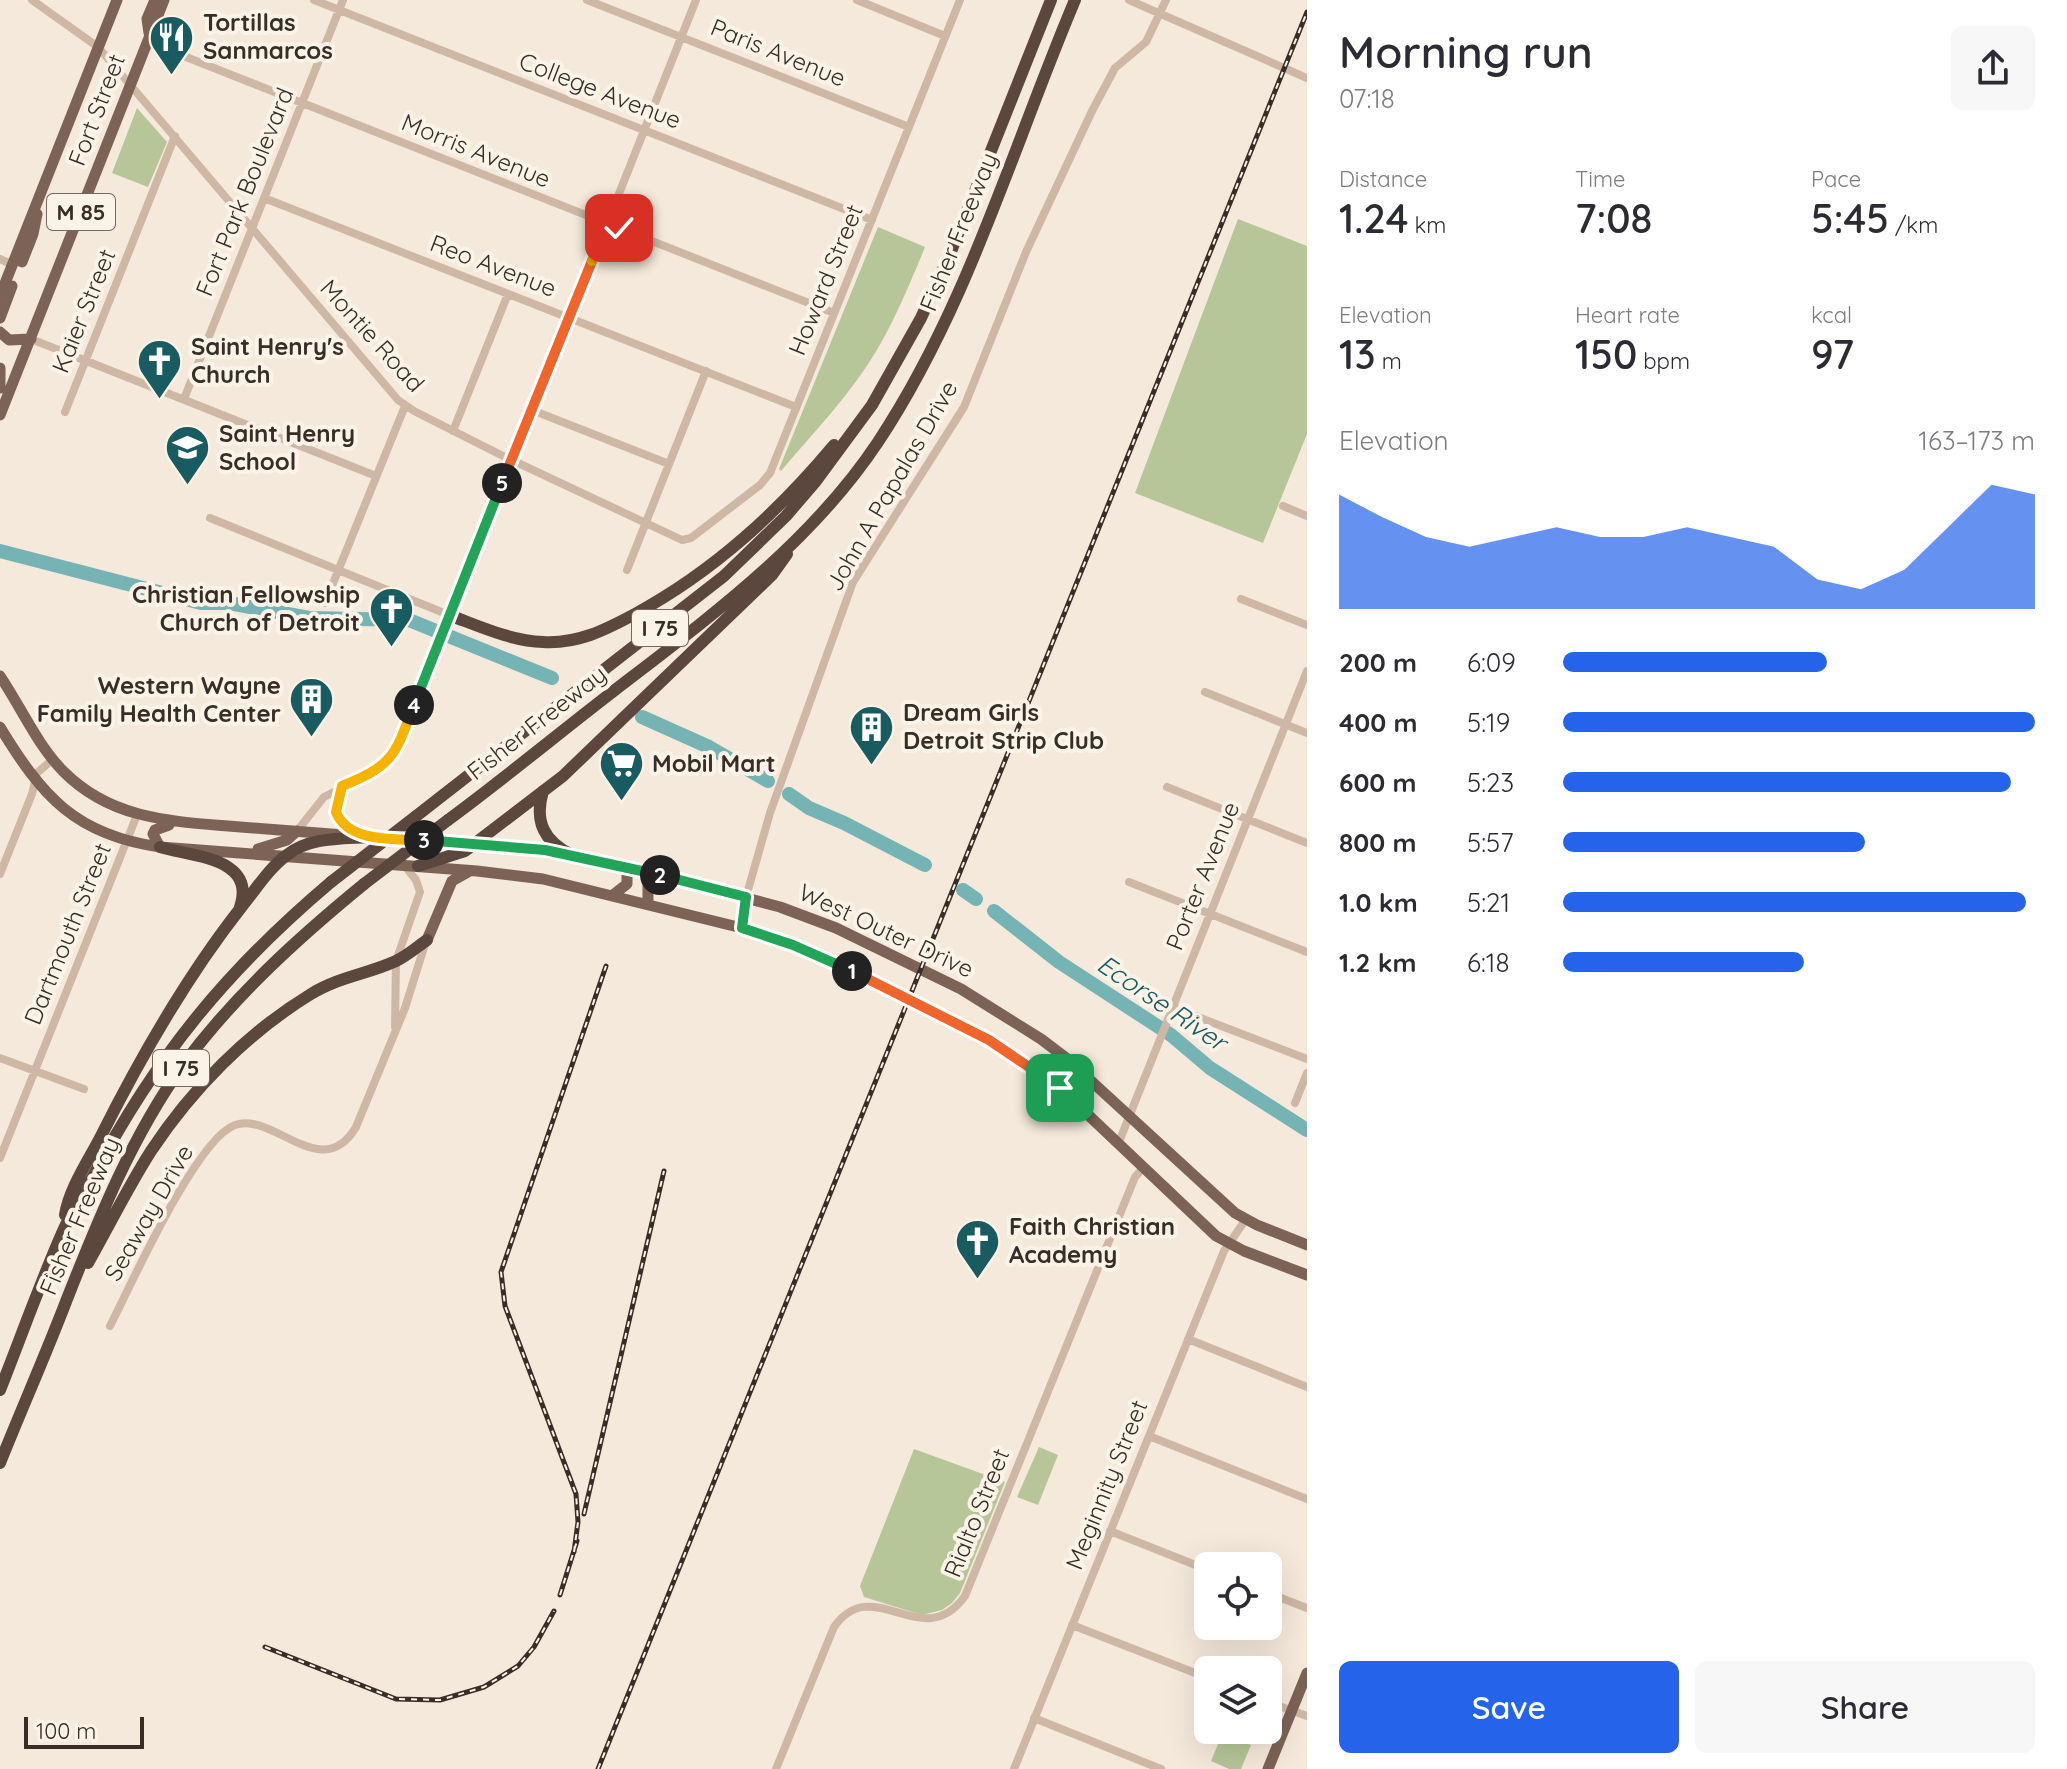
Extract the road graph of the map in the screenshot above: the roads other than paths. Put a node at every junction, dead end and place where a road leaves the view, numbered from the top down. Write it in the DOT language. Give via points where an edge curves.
graph roads {
  1 [pos="32,0"];
  2 [pos="117,0"];
  3 [pos="155,0"];
  4 [pos="164,0"];
  5 [pos="314,0"];
  6 [pos="343,0"];
  7 [pos="587,0"];
  8 [pos="696,0"];
  9 [pos="857,0"];
  10 [pos="960,0"];
  11 [pos="1051,0"];
  12 [pos="1075,0"];
  13 [pos="1129,0"];
  14 [pos="1166,0"];
  15 [pos="339,10"];
  16 [pos="1160,13"];
  17 [pos="945,36"];
  18 [pos="681,37"];
  19 [pos="149,40"];
  20 [pos="98,47"];
  21 [pos="1307,78"];
  22 [pos="131,85"];
  23 [pos="302,103"];
  24 [pos="909,127"];
  25 [pos="644,131"];
  26 [pos="175,136"];
  27 [pos="264,198"];
  28 [pos="37,201"];
  29 [pos="872,220"];
  30 [pos="606,224"];
  31 [pos="252,229"];
  32 [pos="0,259"];
  33 [pos="13,265"];
  34 [pos="508,294"];
  35 [pos="0,296"];
  36 [pos="834,313"];
  37 [pos="569,317"];
  38 [pos="0,318"];
  39 [pos="0,332"];
  40 [pos="31,339"];
  41 [pos="86,360"];
  42 [pos="0,368"];
  43 [pos="706,371"];
  44 [pos="0,388"];
  45 [pos="184,399"];
  46 [pos="872,405"];
  47 [pos="405,406"];
  48 [pos="796,407"];
  49 [pos="532,410"];
  50 [pos="65,412"];
  51 [pos="0,415"];
  52 [pos="453,431"];
  53 [pos="511,460"];
  54 [pos="669,464"];
  55 [pos="376,476"];
  56 [pos="1283,506"];
  57 [pos="1307,516"];
  58 [pos="210,518"];
  59 [pos="646,523"];
  60 [pos="685,540"];
  61 [pos="796,540"];
  62 [pos="339,570"];
  63 [pos="627,570"];
  64 [pos="1241,599"];
  65 [pos="325,603"];
  66 [pos="447,621"];
  67 [pos="1307,625"];
  68 [pos="1307,671"];
  69 [pos="0,676"];
  70 [pos="1205,692"];
  71 [pos="5,695"];
  72 [pos="1286,725"];
  73 [pos="0,727"];
  74 [pos="1307,733"];
  75 [pos="53,759"];
  76 [pos="34,781"];
  77 [pos="342,786"];
  78 [pos="1167,787"];
  79 [pos="543,791"];
  80 [pos="137,815"];
  81 [pos="1247,819"];
  82 [pos="178,823"];
  83 [pos="297,831"];
  84 [pos="369,837"];
  85 [pos="127,841"];
  86 [pos="1307,843"];
  87 [pos="474,844"];
  88 [pos="160,847"];
  89 [pos="249,852"];
  90 [pos="572,855"];
  91 [pos="285,856"];
  92 [pos="403,865"];
  93 [pos="418,866"];
  94 [pos="627,866"];
  95 [pos="477,871"];
  96 [pos="0,874"];
  97 [pos="666,876"];
  98 [pos="1129,882"];
  99 [pos="613,895"];
  100 [pos="746,897"];
  101 [pos="648,904"];
  102 [pos="238,911"];
  103 [pos="1209,913"];
  104 [pos="742,928"];
  105 [pos="427,940"];
  106 [pos="1307,952"];
  107 [pos="396,961"];
  108 [pos="1172,1007"];
  109 [pos="395,1033"];
  110 [pos="0,1058"];
  111 [pos="1307,1059"];
  112 [pos="35,1070"];
  113 [pos="1307,1073"];
  114 [pos="1083,1075"];
  115 [pos="1060,1088"];
  116 [pos="84,1089"];
  117 [pos="1295,1103"];
  118 [pos="1129,1115"];
  119 [pos="1119,1142"];
  120 [pos="0,1158"];
  121 [pos="1144,1167"];
  122 [pos="1246,1219"];
  123 [pos="63,1230"];
  124 [pos="1229,1243"];
  125 [pos="1307,1245"];
  126 [pos="1307,1275"];
  127 [pos="67,1301"];
  128 [pos="110,1326"];
  129 [pos="1188,1339"];
  130 [pos="1307,1387"];
  131 [pos="0,1390"];
  132 [pos="1149,1436"];
  133 [pos="0,1463"];
  134 [pos="1307,1499"];
  135 [pos="1110,1531"];
  136 [pos="1194,1564"];
  137 [pos="1282,1598"];
  138 [pos="1307,1608"];
  139 [pos="1072,1625"];
  140 [pos="1194,1673"];
  141 [pos="1307,1673"];
  142 [pos="1282,1707"];
  143 [pos="1292,1710"];
  144 [pos="1307,1716"];
  145 [pos="1034,1718"];
  146 [pos="776,1769"];
  147 [pos="1014,1769"];
  148 [pos="1161,1769"];
  149 [pos="1268,1769"];
  1 -- 20 [label="street, Montie Road"];
  2 -- 20 [label="main road, Fort Street / M 85"];
  3 -- 19 [label="main road" via="147,19"];
  4 -- 19 [label="main road, Fort Street / M 85"];
  5 -- 15 [label="street, College Avenue"];
  6 -- 15 [label="street, Fort Park Boulevard"];
  7 -- 18 [label="street, Paris Avenue"];
  8 -- 18 [label="street"];
  9 -- 17 [label="street"];
  10 -- 17 [label="street, Howard Street"];
  11 -- 46 [label="highway, Fisher Freeway / I 75" via="936,285"];
  12 -- 61 [label="highway, Fisher Freeway / I 75" via="967,275 932,349 862,464"];
  13 -- 16 [label="street"];
  14 -- 16 [label="street, John A Papalas Drive"];
  15 -- 23 [label="street, Fort Park Boulevard"];
  15 -- 25 [label="street, College Avenue"];
  16 -- 21 [label="street"];
  16 -- 100 [label="street, John A Papalas Drive" via="1146,42 1115,68 1105,87 1026,252 964,407 853,582 770,813"];
  17 -- 24 [label="street, Howard Street"];
  18 -- 24 [label="street, Paris Avenue"];
  18 -- 25 [label="street"];
  19 -- 22 [label="main road, Fort Street / M 85"];
  19 -- 23 [label="street, Morris Avenue"];
  20 -- 22 [label="street, Montie Road"];
  20 -- 28 [label="main road, Fort Street / M 85"];
  22 -- 26 [label="street, Montie Road"];
  22 -- 40 [label="main road, Fort Street / M 85"];
  23 -- 27 [label="street, Fort Park Boulevard"];
  23 -- 30 [label="street, Morris Avenue"];
  24 -- 29 [label="street, Howard Street"];
  25 -- 29 [label="street, College Avenue"];
  25 -- 30 [label="street"];
  26 -- 31 [label="street, Montie Road"];
  26 -- 41 [label="street, Kaier Street"];
  27 -- 31 [label="street, Fort Park Boulevard"];
  27 -- 34 [label="street, Reo Avenue"];
  28 -- 33 [label="main road, Fort Street / M 85"];
  28 -- 38 [label="main road" via="33,234"];
  29 -- 36 [label="street, Howard Street"];
  30 -- 36 [label="street, Morris Avenue"];
  30 -- 37 [label="street"];
  31 -- 45 [label="street, Fort Park Boulevard"];
  31 -- 47 [label="street, Montie Road"];
  32 -- 33 [label="street"];
  33 -- 35 [label="main road, Fort Street / M 85"];
  34 -- 37 [label="street, Reo Avenue"];
  34 -- 52 [label="street"];
  36 -- 48 [label="street, Howard Street"];
  37 -- 43 [label="street, Reo Avenue"];
  37 -- 49 [label="street"];
  39 -- 40 [label="main road" via="12,341"];
  40 -- 41 [label="street"];
  40 -- 51 [label="main road, Fort Street / M 85"];
  41 -- 45 [label="street"];
  41 -- 50 [label="street, Kaier Street"];
  42 -- 44 [label="main road"];
  43 -- 48 [label="street, Reo Avenue"];
  43 -- 54 [label="street"];
  45 -- 55 [label="street"];
  46 -- 66 [label="highway" via="745,539 684,585 605,630 560,642 528,641"];
  46 -- 123 [label="highway, Fisher Freeway / I 75, bridge" via="786,516 724,576 331,882 245,960 145,1085"];
  47 -- 52 [label="street, Montie Road"];
  47 -- 55 [label="street"];
  48 -- 60 [label="street, Howard Street" via="765,480"];
  49 -- 53 [label="street"];
  49 -- 54 [label="street"];
  52 -- 53 [label="street, Montie Road"];
  53 -- 59 [label="street, Montie Road"];
  53 -- 66 [label="street"];
  54 -- 59 [label="street"];
  55 -- 62 [label="street"];
  56 -- 57 [label="street"];
  58 -- 62 [label="street"];
  59 -- 60 [label="street, Montie Road"];
  59 -- 63 [label="street"];
  61 -- 79 [label="highway" via="772,575 604,739"];
  61 -- 127 [label="highway, Fisher Freeway / I 75, bridge" via="689,633 316,923 251,986 183,1065 138,1138"];
  62 -- 65 [label="street"];
  62 -- 66 [label="street"];
  64 -- 67 [label="street"];
  66 -- 77 [label="street" via="399,747 380,769"];
  68 -- 72 [label="street, Porter Avenue"];
  69 -- 71 [label="main road, West Outer Drive"];
  70 -- 72 [label="street"];
  71 -- 75 [label="main road, West Outer Drive"];
  72 -- 74 [label="street"];
  72 -- 81 [label="street, Porter Avenue"];
  73 -- 76 [label="main road"];
  75 -- 76 [label="street"];
  75 -- 80 [label="main road, West Outer Drive" via="92,796"];
  76 -- 85 [label="main road" via="72,814"];
  76 -- 96 [label="street"];
  77 -- 83 [label="street" via="324,797"];
  77 -- 84 [label="main road" via="338,818"];
  78 -- 81 [label="street"];
  79 -- 87 [label="highway"];
  79 -- 90 [label="highway" via="538,811 542,828"];
  80 -- 82 [label="main road, West Outer Drive"];
  80 -- 85 [label="street, Dartmouth Street"];
  81 -- 86 [label="street"];
  81 -- 103 [label="street, Porter Avenue"];
  82 -- 83 [label="main road, West Outer Drive"];
  82 -- 88 [label="main road" via="155,830 153,838"];
  83 -- 84 [label="main road, West Outer Drive"];
  83 -- 89 [label="main road" via="287,840"];
  84 -- 87 [label="main road, West Outer Drive"];
  84 -- 91 [label="highway" via="317,842"];
  85 -- 88 [label="main road"];
  85 -- 112 [label="street, Dartmouth Street"];
  87 -- 90 [label="main road, West Outer Drive"];
  87 -- 93 [label="highway" via="452,857"];
  88 -- 89 [label="main road"];
  88 -- 102 [label="highway" via="224,862 240,884"];
  89 -- 91 [label="main road"];
  90 -- 94 [label="main road, West Outer Drive"];
  91 -- 92 [label="main road"];
  91 -- 102 [label="highway"];
  92 -- 93 [label="main road"];
  92 -- 107 [label="street, Seaway Drive" via="420,892"];
  93 -- 95 [label="main road"];
  94 -- 97 [label="main road, West Outer Drive"];
  94 -- 99 [label="main road" via="627,884"];
  95 -- 99 [label="main road"];
  95 -- 105 [label="main road" via="452,881"];
  97 -- 100 [label="main road, West Outer Drive"];
  97 -- 101 [label="main road" via="648,885"];
  98 -- 103 [label="street"];
  99 -- 101 [label="main road"];
  100 -- 104 [label="street, John A Papalas Drive"];
  100 -- 114 [label="main road, West Outer Drive" via="836,928 961,989 1022,1025"];
  101 -- 104 [label="main road"];
  102 -- 123 [label="highway" via="128,1079 66,1208"];
  103 -- 106 [label="street"];
  103 -- 108 [label="street, Porter Avenue"];
  104 -- 115 [label="main road" via="829,960 955,1021"];
  105 -- 107 [label="highway"];
  105 -- 109 [label="street, Seaway Drive"];
  107 -- 109 [label="street, Seaway Drive"];
  107 -- 127 [label="highway" via="311,994 263,1027 216,1070 150,1153"];
  108 -- 111 [label="street"];
  108 -- 118 [label="street, Porter Avenue"];
  109 -- 128 [label="street, Seaway Drive" via="356,1127 340,1144 313,1149 247,1123 229,1127 213,1143 187,1178"];
  110 -- 112 [label="street"];
  112 -- 116 [label="street"];
  112 -- 120 [label="street, Dartmouth Street"];
  113 -- 117 [label="street"];
  114 -- 115 [label="main road" via="1066,1078"];
  114 -- 118 [label="main road, West Outer Drive"];
  115 -- 119 [label="main road"];
  118 -- 119 [label="street, Porter Avenue"];
  118 -- 122 [label="main road, West Outer Drive"];
  119 -- 121 [label="main road"];
  121 -- 124 [label="main road"];
  121 -- 146 [label="street, Rialto Street" via="1129,1191 965,1596 952,1611 933,1619 914,1619 871,1605 844,1615 834,1627"];
  122 -- 124 [label="street, Meginnity Street"];
  122 -- 125 [label="main road, West Outer Drive"];
  123 -- 131 [label="highway, Fisher Freeway / I 75"];
  124 -- 126 [label="main road"];
  124 -- 129 [label="street, Meginnity Street"];
  127 -- 133 [label="highway, Fisher Freeway / I 75"];
  129 -- 130 [label="street"];
  129 -- 132 [label="street, Meginnity Street"];
  132 -- 134 [label="street"];
  132 -- 135 [label="street, Meginnity Street"];
  135 -- 136 [label="street"];
  135 -- 139 [label="street, Meginnity Street"];
  137 -- 138 [label="street"];
  139 -- 140 [label="street"];
  139 -- 145 [label="street, Meginnity Street"];
  141 -- 143 [label="main road"];
  142 -- 143 [label="street"];
  143 -- 144 [label="street"];
  143 -- 149 [label="main road"];
  145 -- 147 [label="street, Meginnity Street"];
  145 -- 148 [label="street"];
}
